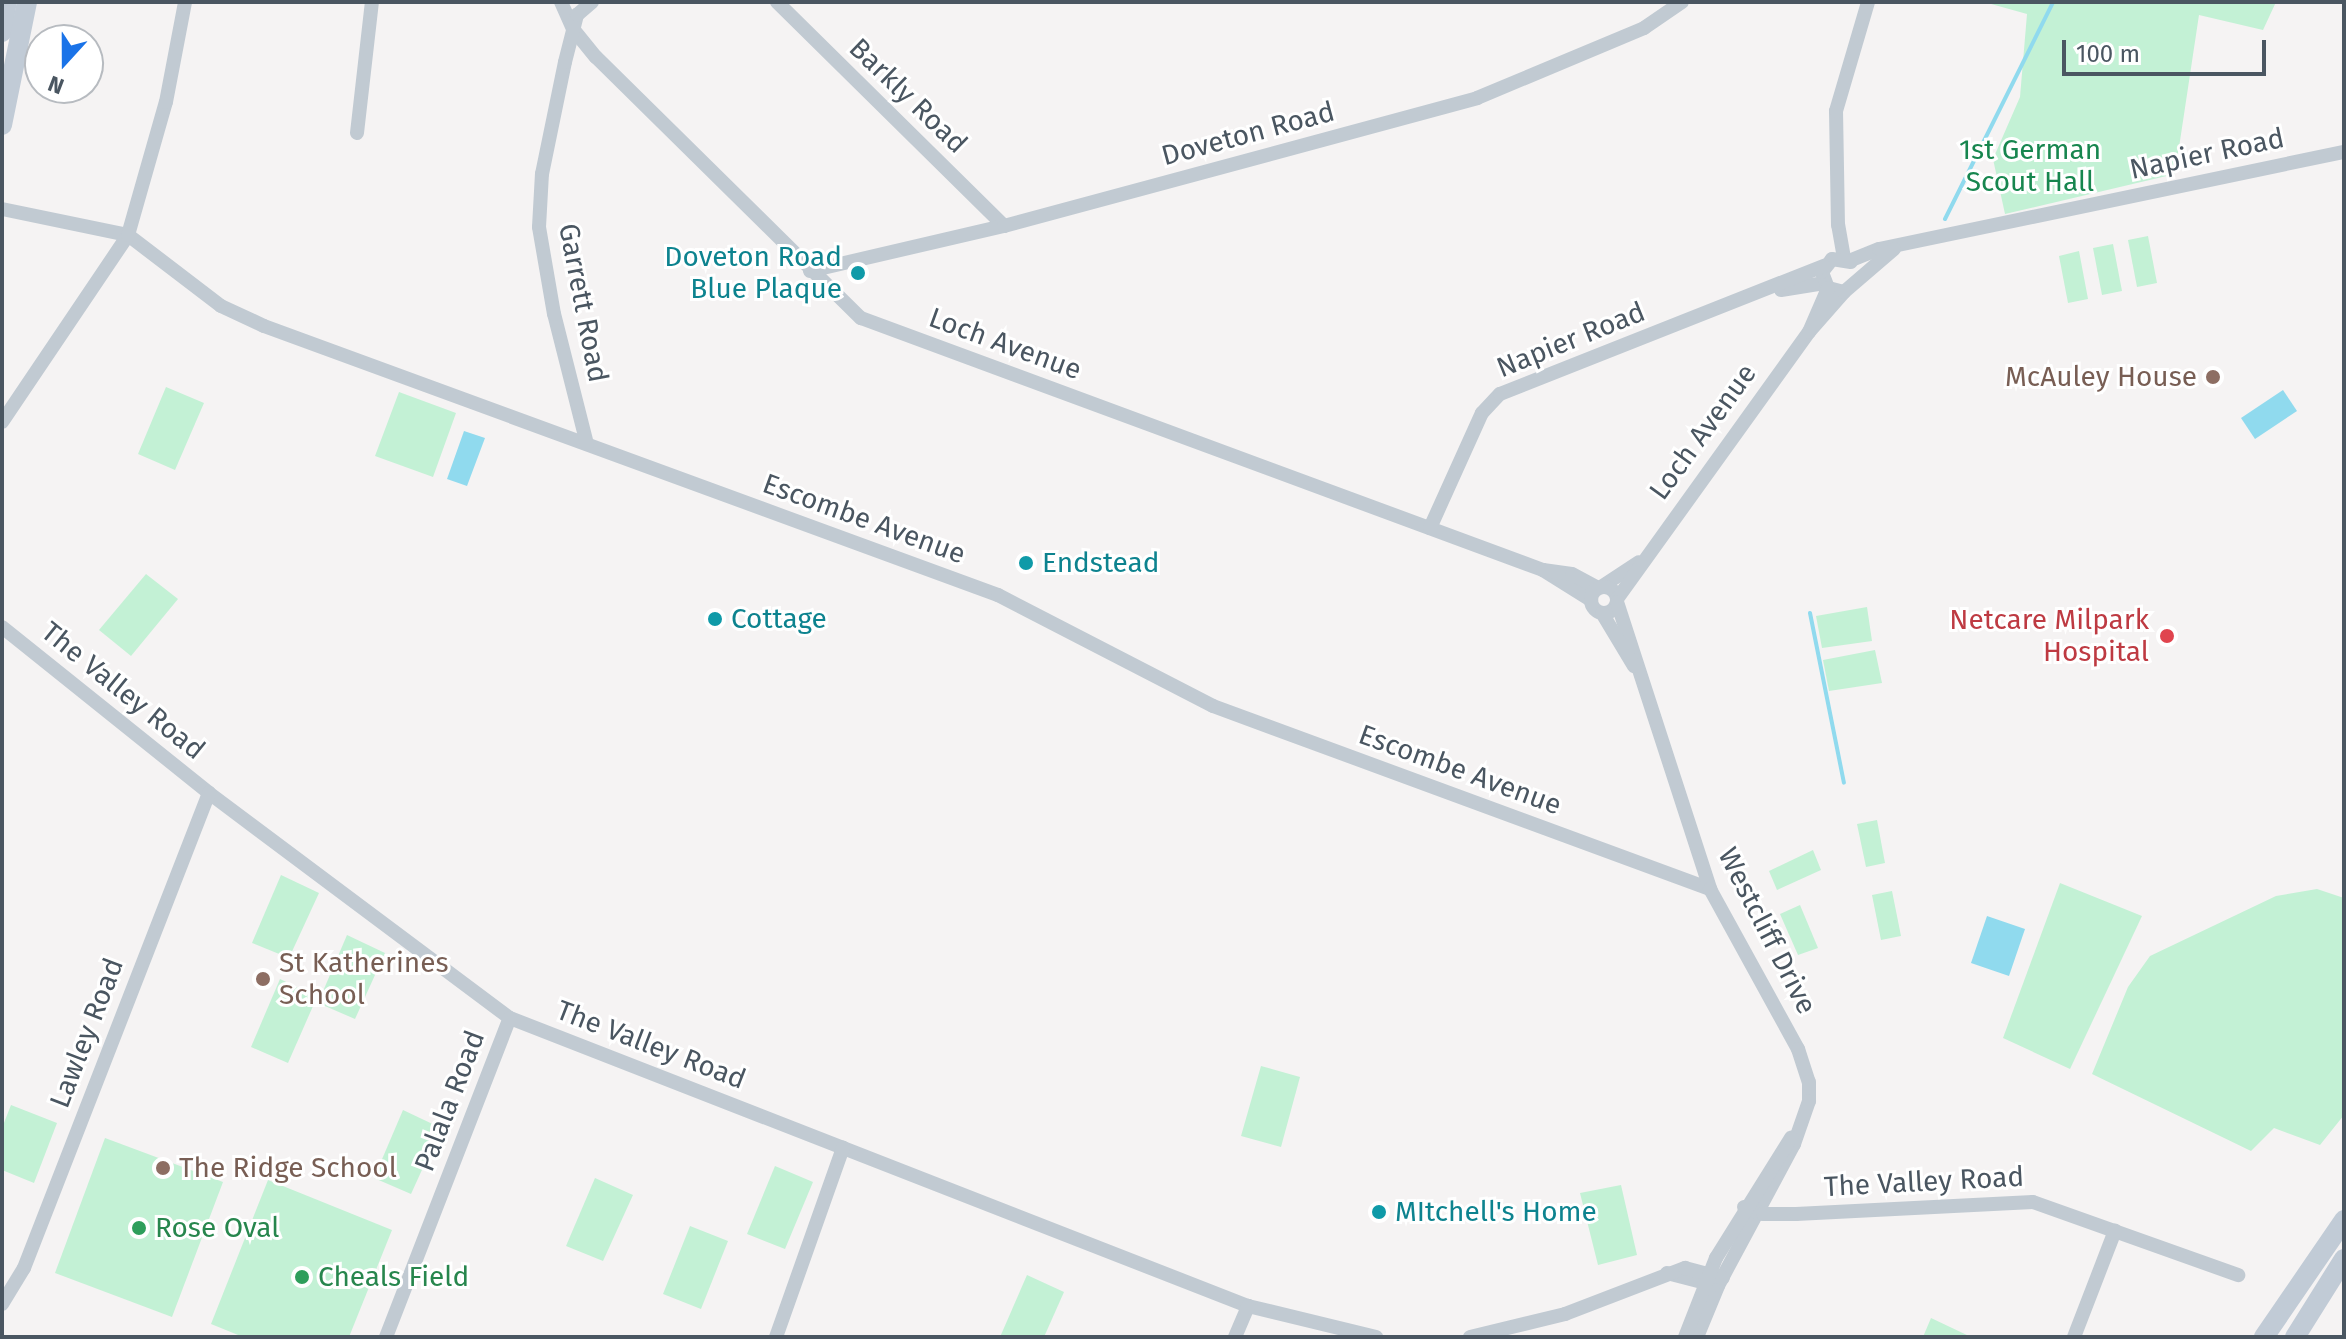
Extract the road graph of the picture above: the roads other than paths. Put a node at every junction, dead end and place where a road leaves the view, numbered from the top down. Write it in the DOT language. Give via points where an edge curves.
graph roads {
  1 [pos="7,2"];
  2 [pos="27,2"];
  3 [pos="185,2"];
  4 [pos="372,2"];
  5 [pos="561,2"];
  6 [pos="592,2"];
  7 [pos="777,2"];
  8 [pos="1682,2"];
  9 [pos="1868,2"];
  10 [pos="573,29"];
  11 [pos="2,32"];
  12 [pos="2,125"];
  13 [pos="357,133"];
  14 [pos="2344,152"];
  15 [pos="2,209"];
  16 [pos="1838,225"];
  17 [pos="1004,226"];
  18 [pos="128,235"];
  19 [pos="1894,249"];
  20 [pos="1846,259"];
  21 [pos="1825,264"];
  22 [pos="810,271"];
  23 [pos="1856,281"];
  24 [pos="1826,286"];
  25 [pos="1844,292"];
  26 [pos="1757,294"];
  27 [pos="1809,332"];
  28 [pos="2,422"];
  29 [pos="587,444"];
  30 [pos="1430,528"];
  31 [pos="1639,562"];
  32 [pos="1596,592"];
  33 [pos="1617,601"];
  34 [pos="1602,613"];
  35 [pos="2,627"];
  36 [pos="1634,666"];
  37 [pos="209,793"];
  38 [pos="1710,889"];
  39 [pos="510,1018"];
  40 [pos="843,1148"];
  41 [pos="1751,1210"];
  42 [pos="2344,1220"];
  43 [pos="2115,1231"];
  44 [pos="2344,1259"];
  45 [pos="2344,1272"];
  46 [pos="2238,1275"];
  47 [pos="1714,1280"];
  48 [pos="6,1289"];
  49 [pos="2322,1292"];
  50 [pos="2,1304"];
  51 [pos="1248,1306"];
  52 [pos="386,1337"];
  53 [pos="776,1337"];
  54 [pos="1235,1337"];
  55 [pos="1376,1337"];
  56 [pos="1470,1337"];
  57 [pos="1685,1337"];
  58 [pos="1697,1337"];
  59 [pos="2074,1337"];
  60 [pos="2264,1337"];
  61 [pos="2295,1337"];
  1 -- 11 [label="main road"];
  2 -- 12 [label="main road"];
  3 -- 18 [label="street" via="166,102"];
  4 -- 13 [label="street"];
  5 -- 10 [label="street, Loch Avenue"];
  6 -- 10 [label="street" via="580,8"];
  7 -- 17 [label="street, Barkly Road"];
  8 -- 17 [label="street, Doveton Road" via="1644,28 1477,98"];
  9 -- 16 [label="street" via="1836,111"];
  10 -- 22 [label="street, Loch Avenue"];
  10 -- 29 [label="street, Garrett Road" via="542,174 539,227 554,314"];
  14 -- 19 [label="street, Napier Road"];
  15 -- 18 [label="street, Escombe Avenue"];
  16 -- 20 [label="street"];
  16 -- 21 [label="street"];
  17 -- 22 [label="street, Doveton Road"];
  18 -- 28 [label="street"];
  18 -- 29 [label="street, Escombe Avenue" via="191,286 240,316"];
  19 -- 20 [label="street, Napier Road"];
  19 -- 23 [label="street, Napier Road"];
  20 -- 21 [label="street, Napier Road"];
  20 -- 23 [label="street"];
  21 -- 24 [label="street"];
  21 -- 26 [label="street, Napier Road"];
  22 -- 30 [label="street, Loch Avenue" via="871,323"];
  23 -- 25 [label="street, Napier Road"];
  24 -- 25 [label="street"];
  24 -- 26 [label="street, Napier Road"];
  24 -- 27 [label="street, Loch Avenue"];
  25 -- 27 [label="street, Loch Avenue"];
  26 -- 30 [label="street, Napier Road" via="1500,394 1482,413"];
  27 -- 31 [label="street, Loch Avenue"];
  29 -- 38 [label="street, Escombe Avenue" via="998,595 1213,706"];
  30 -- 32 [label="street, Loch Avenue" via="1543,570 1572,574"];
  31 -- 32 [label="street, Loch Avenue"];
  31 -- 33 [label="street, Loch Avenue"];
  32 -- 33 [label="street" via="1608,587"];
  32 -- 34 [label="street, Westcliff Drive"];
  33 -- 34 [label="street"];
  33 -- 36 [label="street, Westcliff Drive" via="1630,631"];
  34 -- 36 [label="street, Westcliff Drive"];
  35 -- 37 [label="street, The Valley Road"];
  36 -- 38 [label="street, Westcliff Drive"];
  37 -- 39 [label="street, The Valley Road"];
  37 -- 48 [label="street, Lawley Road" via="24,1268"];
  38 -- 41 [label="street, Westcliff Drive" via="1803,1064 1809,1101 1799,1129"];
  39 -- 40 [label="street, The Valley Road"];
  39 -- 52 [label="street, Palala Road"];
  40 -- 51 [label="street, The Valley Road"];
  40 -- 53 [label="street"];
  41 -- 43 [label="street, The Valley Road" via="2033,1202"];
  41 -- 47 [label="street, Westcliff Drive"];
  42 -- 60 [label="main road"];
  43 -- 46 [label="street, The Valley Road"];
  43 -- 59 [label="street"];
  44 -- 49 [label="main road"];
  45 -- 49 [label="main road"];
  47 -- 56 [label="street" via="1667,1273 1565,1314"];
  47 -- 57 [label="street, Westcliff Drive"];
  47 -- 58 [label="street, Westcliff Drive"];
  48 -- 50 [label="street, Lawley Road"];
  49 -- 61 [label="main road"];
  51 -- 54 [label="street"];
  51 -- 55 [label="street, The Valley Road"];
}
